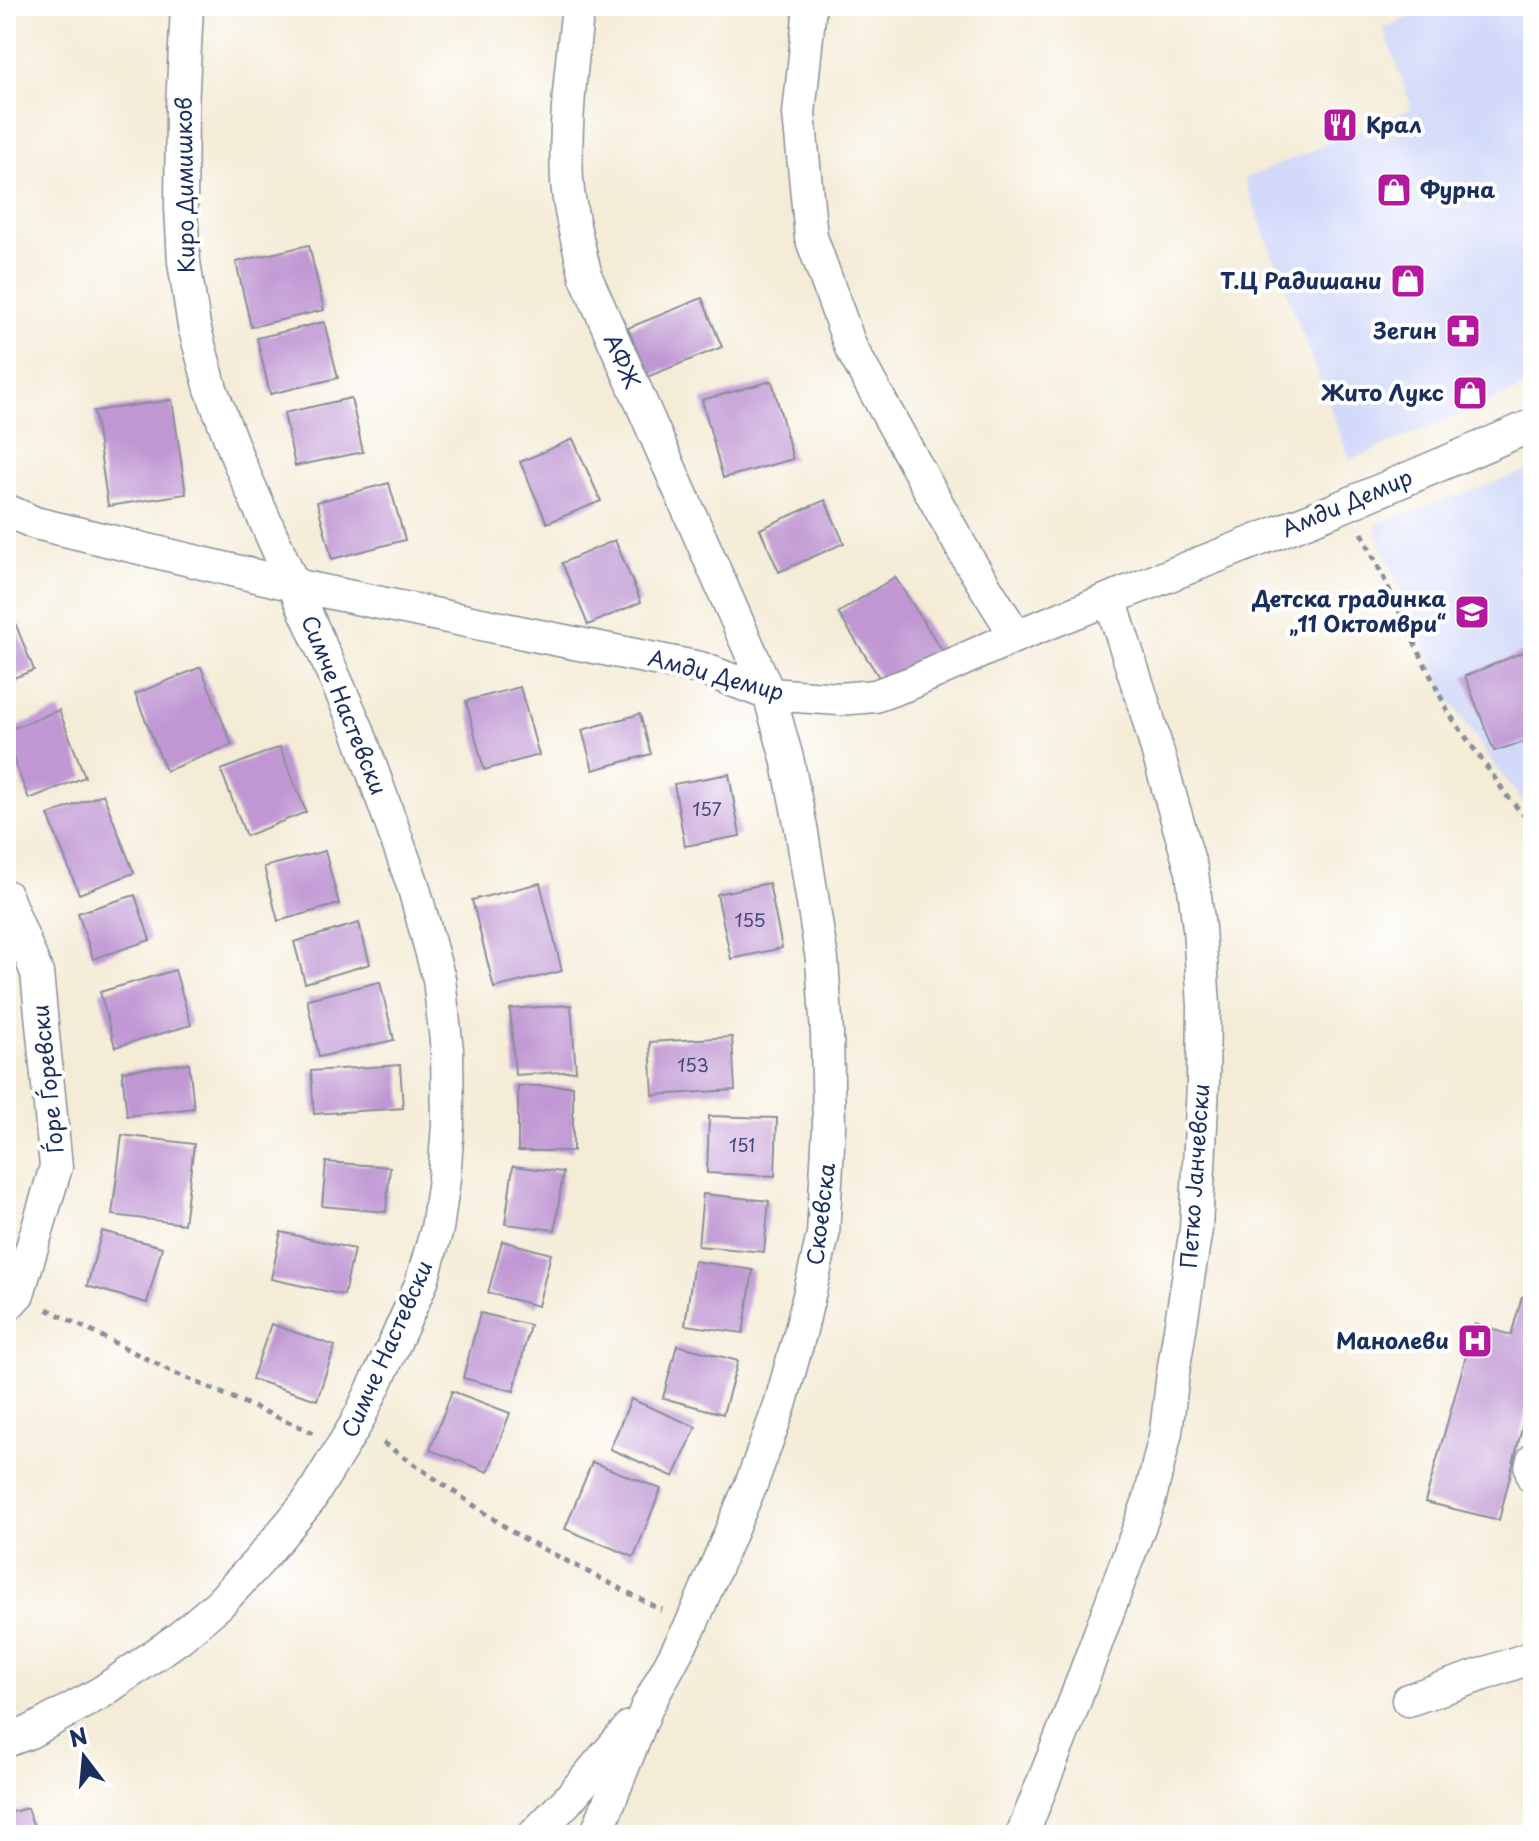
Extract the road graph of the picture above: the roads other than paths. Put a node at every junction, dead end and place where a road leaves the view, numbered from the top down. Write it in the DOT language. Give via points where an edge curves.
graph roads {
  1 [pos="187,6"];
  2 [pos="578,6"];
  3 [pos="810,6"];
  4 [pos="1533,425"];
  5 [pos="6,510"];
  6 [pos="294,585"];
  7 [pos="1110,599"];
  8 [pos="1016,636"];
  9 [pos="769,694"];
  10 [pos="6,896"];
  11 [pos="12,1300"];
  12 [pos="1533,1460"];
  13 [pos="1533,1477"];
  14 [pos="1533,1657"];
  15 [pos="1408,1700"];
  16 [pos="647,1707"];
  17 [pos="6,1741"];
  18 [pos="534,1835"];
  19 [pos="596,1835"];
  20 [pos="1022,1835"];
  1 -- 6 [label="street, Киро Димишков" via="181,208 194,326 216,404"];
  2 -- 9 [label="street, АФЖ" via="567,181 586,277"];
  3 -- 8 [label="street" via="799,114 811,237 851,348"];
  4 -- 7 [label="street, Амди Демир"];
  5 -- 6 [label="street, Амди Демир" via="35,523"];
  6 -- 9 [label="street, Амди Демир" via="700,668"];
  6 -- 17 [label="street, Симче Настевски" via="357,728 413,885 439,979 448,1124 437,1229 421,1284 350,1435 308,1502 258,1562 179,1638 102,1692"];
  7 -- 8 [label="street, Амди Демир"];
  7 -- 20 [label="street, Петко Јанчевски" via="1192,872 1204,1006 1196,1229 1166,1432 1150,1498"];
  8 -- 9 [label="street, Амди Демир" via="875,696"];
  9 -- 16 [label="street, Скоевска" via="802,833 822,960 829,1127 823,1235 780,1405 752,1482 691,1625"];
  10 -- 11 [label="street, Ѓоре Ѓоревски" via="37,973 56,1167"];
  12 -- 13 [label="street"];
  14 -- 15 [label="street"];
  16 -- 18 [label="street, Скоевска"];
  16 -- 19 [label="street, Скоевска"];
}
